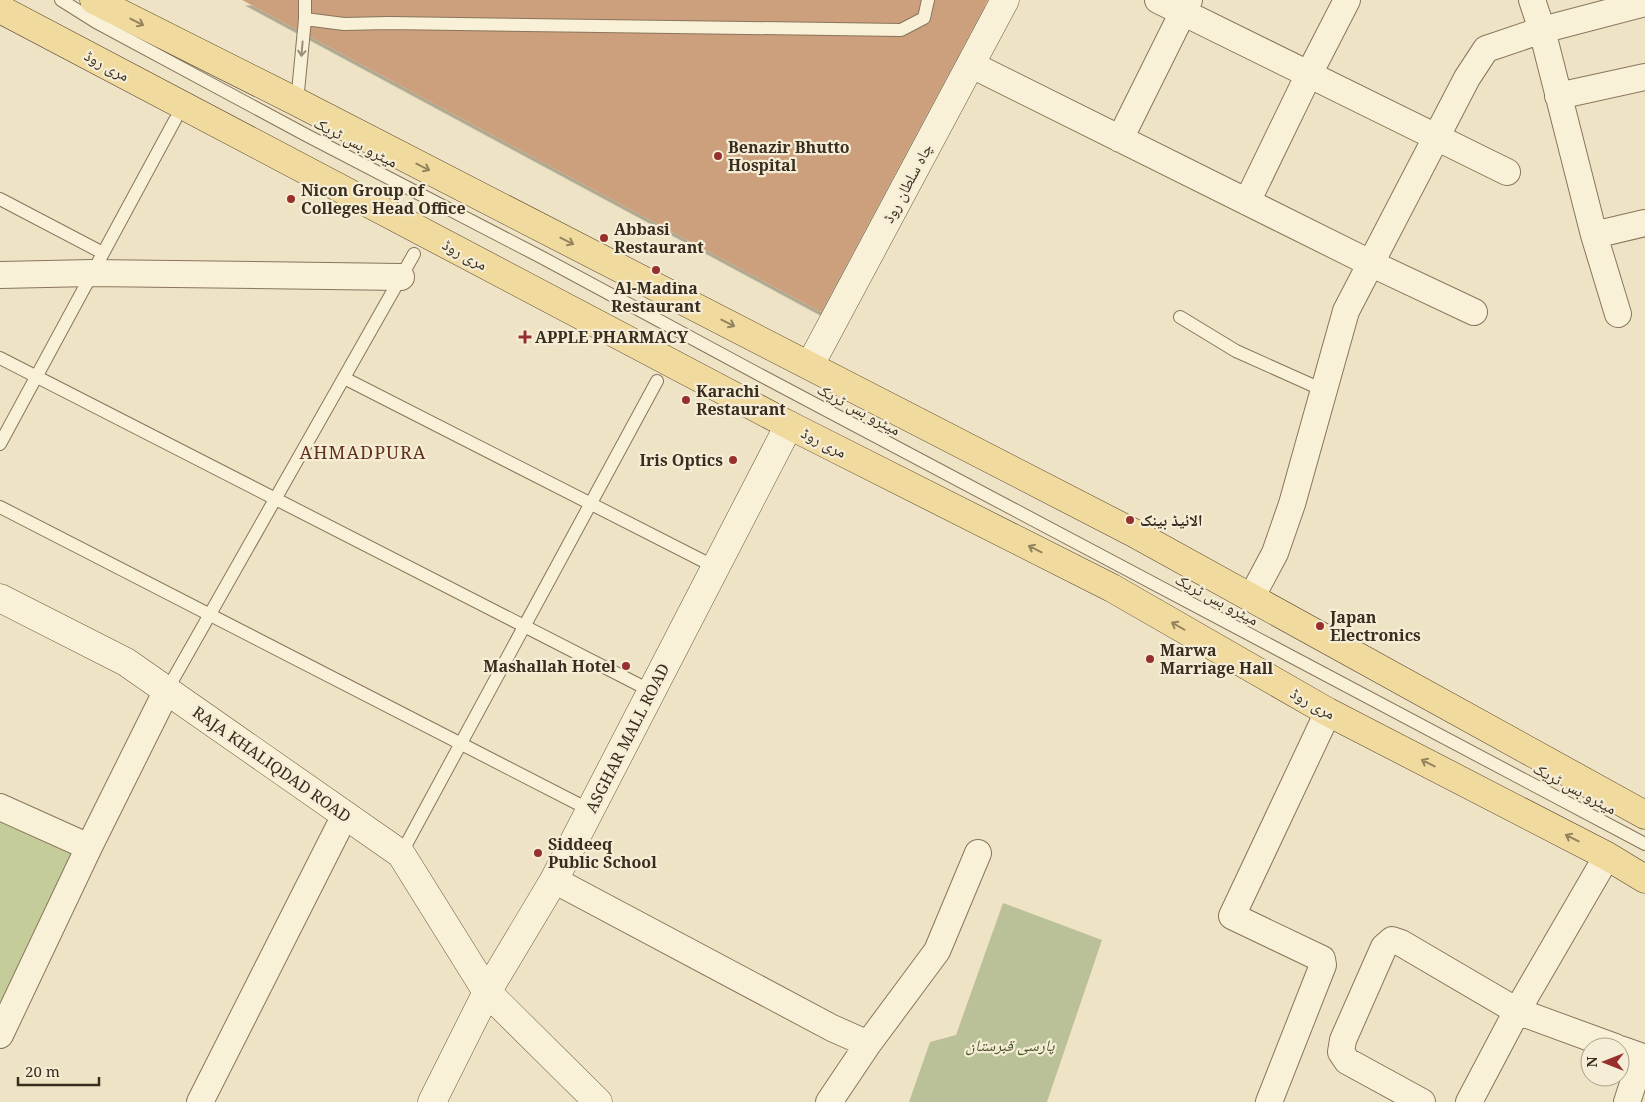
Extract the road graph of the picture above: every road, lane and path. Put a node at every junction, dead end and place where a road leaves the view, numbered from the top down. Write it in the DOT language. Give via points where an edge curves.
graph roads {
  1 [pos="61,0"];
  2 [pos="94,0"];
  3 [pos="305,0"];
  4 [pos="928,0"];
  5 [pos="1004,0"];
  6 [pos="1158,0"];
  7 [pos="1347,0"];
  8 [pos="1532,0"];
  9 [pos="1645,3"];
  10 [pos="1186,6"];
  11 [pos="0,9"];
  12 [pos="304,19"];
  13 [pos="1542,30"];
  14 [pos="970,64"];
  15 [pos="1309,74"];
  16 [pos="1645,78"];
  17 [pos="1558,96"];
  18 [pos="297,102"];
  19 [pos="175,120"];
  20 [pos="1436,137"];
  21 [pos="1120,139"];
  22 [pos="1508,172"];
  23 [pos="0,199"];
  24 [pos="1247,202"];
  25 [pos="1645,223"];
  26 [pos="1594,235"];
  27 [pos="414,254"];
  28 [pos="97,263"];
  29 [pos="1370,263"];
  30 [pos="0,275"];
  31 [pos="401,277"];
  32 [pos="1474,312"];
  33 [pos="1618,314"];
  34 [pos="1180,317"];
  35 [pos="0,358"];
  36 [pos="810,365"];
  37 [pos="36,377"];
  38 [pos="344,378"];
  39 [pos="657,380"];
  40 [pos="1323,390"];
  41 [pos="789,425"];
  42 [pos="0,444"];
  43 [pos="275,499"];
  44 [pos="590,504"];
  45 [pos="0,506"];
  46 [pos="715,567"];
  47 [pos="0,598"];
  48 [pos="1251,598"];
  49 [pos="210,614"];
  50 [pos="524,627"];
  51 [pos="166,690"];
  52 [pos="651,691"];
  53 [pos="1328,712"];
  54 [pos="461,744"];
  55 [pos="0,807"];
  56 [pos="590,810"];
  57 [pos="344,815"];
  58 [pos="1645,815"];
  59 [pos="1645,844"];
  60 [pos="89,847"];
  61 [pos="978,853"];
  62 [pos="401,854"];
  63 [pos="1607,856"];
  64 [pos="1645,879"];
  65 [pos="554,880"];
  66 [pos="487,992"];
  67 [pos="6,1009"];
  68 [pos="1517,1010"];
  69 [pos="0,1035"];
  70 [pos="1589,1037"];
  71 [pos="868,1044"];
  72 [pos="1630,1052"];
  73 [pos="200,1102"];
  74 [pos="432,1102"];
  75 [pos="598,1102"];
  76 [pos="829,1102"];
  77 [pos="1269,1102"];
  78 [pos="1422,1102"];
  79 [pos="1469,1102"];
  80 [pos="1627,1102"];
  1 -- 59 [label="lane, میٹرو بس ٹریک" via="306,135"];
  2 -- 18 [label="main road, one-way"];
  3 -- 12 [label="lane"];
  4 -- 12 [label="lane" via="924,18 901,30 344,24"];
  5 -- 14 [label="main road, چاہ سلطان روڈ"];
  6 -- 10 [label="street"];
  7 -- 15 [label="street"];
  8 -- 13 [label="street"];
  9 -- 13 [label="street"];
  10 -- 15 [label="street"];
  10 -- 21 [label="street"];
  11 -- 41 [label="main road, مری روڈ"];
  12 -- 18 [label="lane, one-way"];
  13 -- 17 [label="street"];
  13 -- 20 [label="street" via="1486,49"];
  14 -- 21 [label="street"];
  14 -- 36 [label="main road, چاہ سلطان روڈ"];
  15 -- 20 [label="street"];
  15 -- 24 [label="street"];
  16 -- 17 [label="street"];
  17 -- 26 [label="street"];
  18 -- 36 [label="main road, one-way"];
  19 -- 28 [label="lane"];
  20 -- 22 [label="street"];
  20 -- 29 [label="street"];
  21 -- 24 [label="street"];
  23 -- 28 [label="lane"];
  24 -- 29 [label="street"];
  25 -- 26 [label="street"];
  26 -- 33 [label="street"];
  27 -- 31 [label="lane"];
  28 -- 30 [label="street"];
  28 -- 31 [label="street"];
  28 -- 37 [label="lane"];
  29 -- 32 [label="street"];
  29 -- 40 [label="street" via="1346,311"];
  31 -- 38 [label="lane"];
  34 -- 40 [label="lane" via="1236,350"];
  35 -- 37 [label="lane"];
  36 -- 48 [label="main road" via="1132,532"];
  37 -- 42 [label="lane"];
  37 -- 43 [label="lane"];
  38 -- 43 [label="lane"];
  38 -- 44 [label="lane"];
  39 -- 44 [label="lane"];
  40 -- 48 [label="street" via="1281,537"];
  41 -- 46 [label="main road, ASGHAR MALL ROAD"];
  53 -- 41 [label="main road, مری روڈ, one-way" via="1112,588"];
  43 -- 49 [label="lane"];
  43 -- 50 [label="lane"];
  44 -- 46 [label="lane"];
  44 -- 50 [label="lane"];
  45 -- 49 [label="lane"];
  46 -- 52 [label="main road, ASGHAR MALL ROAD"];
  47 -- 51 [label="main road, RAJA KHALIQDAD ROAD" via="126,662"];
  48 -- 58 [label="main road"];
  49 -- 51 [label="lane"];
  49 -- 54 [label="lane"];
  50 -- 52 [label="lane"];
  50 -- 54 [label="lane"];
  51 -- 57 [label="main road, RAJA KHALIQDAD ROAD"];
  51 -- 60 [label="street"];
  52 -- 56 [label="main road, ASGHAR MALL ROAD"];
  63 -- 53 [label="main road, مری روڈ, one-way"];
  53 -- 77 [label="street" via="1232,916 1322,959 1323,965"];
  54 -- 56 [label="lane"];
  54 -- 62 [label="lane"];
  55 -- 60 [label="street"];
  56 -- 65 [label="main road, ASGHAR MALL ROAD"];
  57 -- 62 [label="main road, RAJA KHALIQDAD ROAD"];
  57 -- 73 [label="street"];
  60 -- 67 [label="street"];
  61 -- 71 [label="street" via="937,951"];
  62 -- 66 [label="main road, RAJA KHALIQDAD ROAD"];
  63 -- 64 [label="main road, مری روڈ"];
  63 -- 68 [label="street"];
  65 -- 66 [label="main road, ASGHAR MALL ROAD"];
  65 -- 71 [label="street"];
  66 -- 74 [label="main road, ASGHAR MALL ROAD"];
  66 -- 75 [label="main road, RAJA KHALIQDAD ROAD"];
  67 -- 69 [label="street"];
  68 -- 70 [label="street"];
  68 -- 78 [label="street" via="1401,942 1392,940 1384,948 1343,1040 1341,1052 1347,1061"];
  68 -- 79 [label="street"];
  71 -- 76 [label="street"];
  72 -- 80 [label="street" via="1640,1056"];
}
